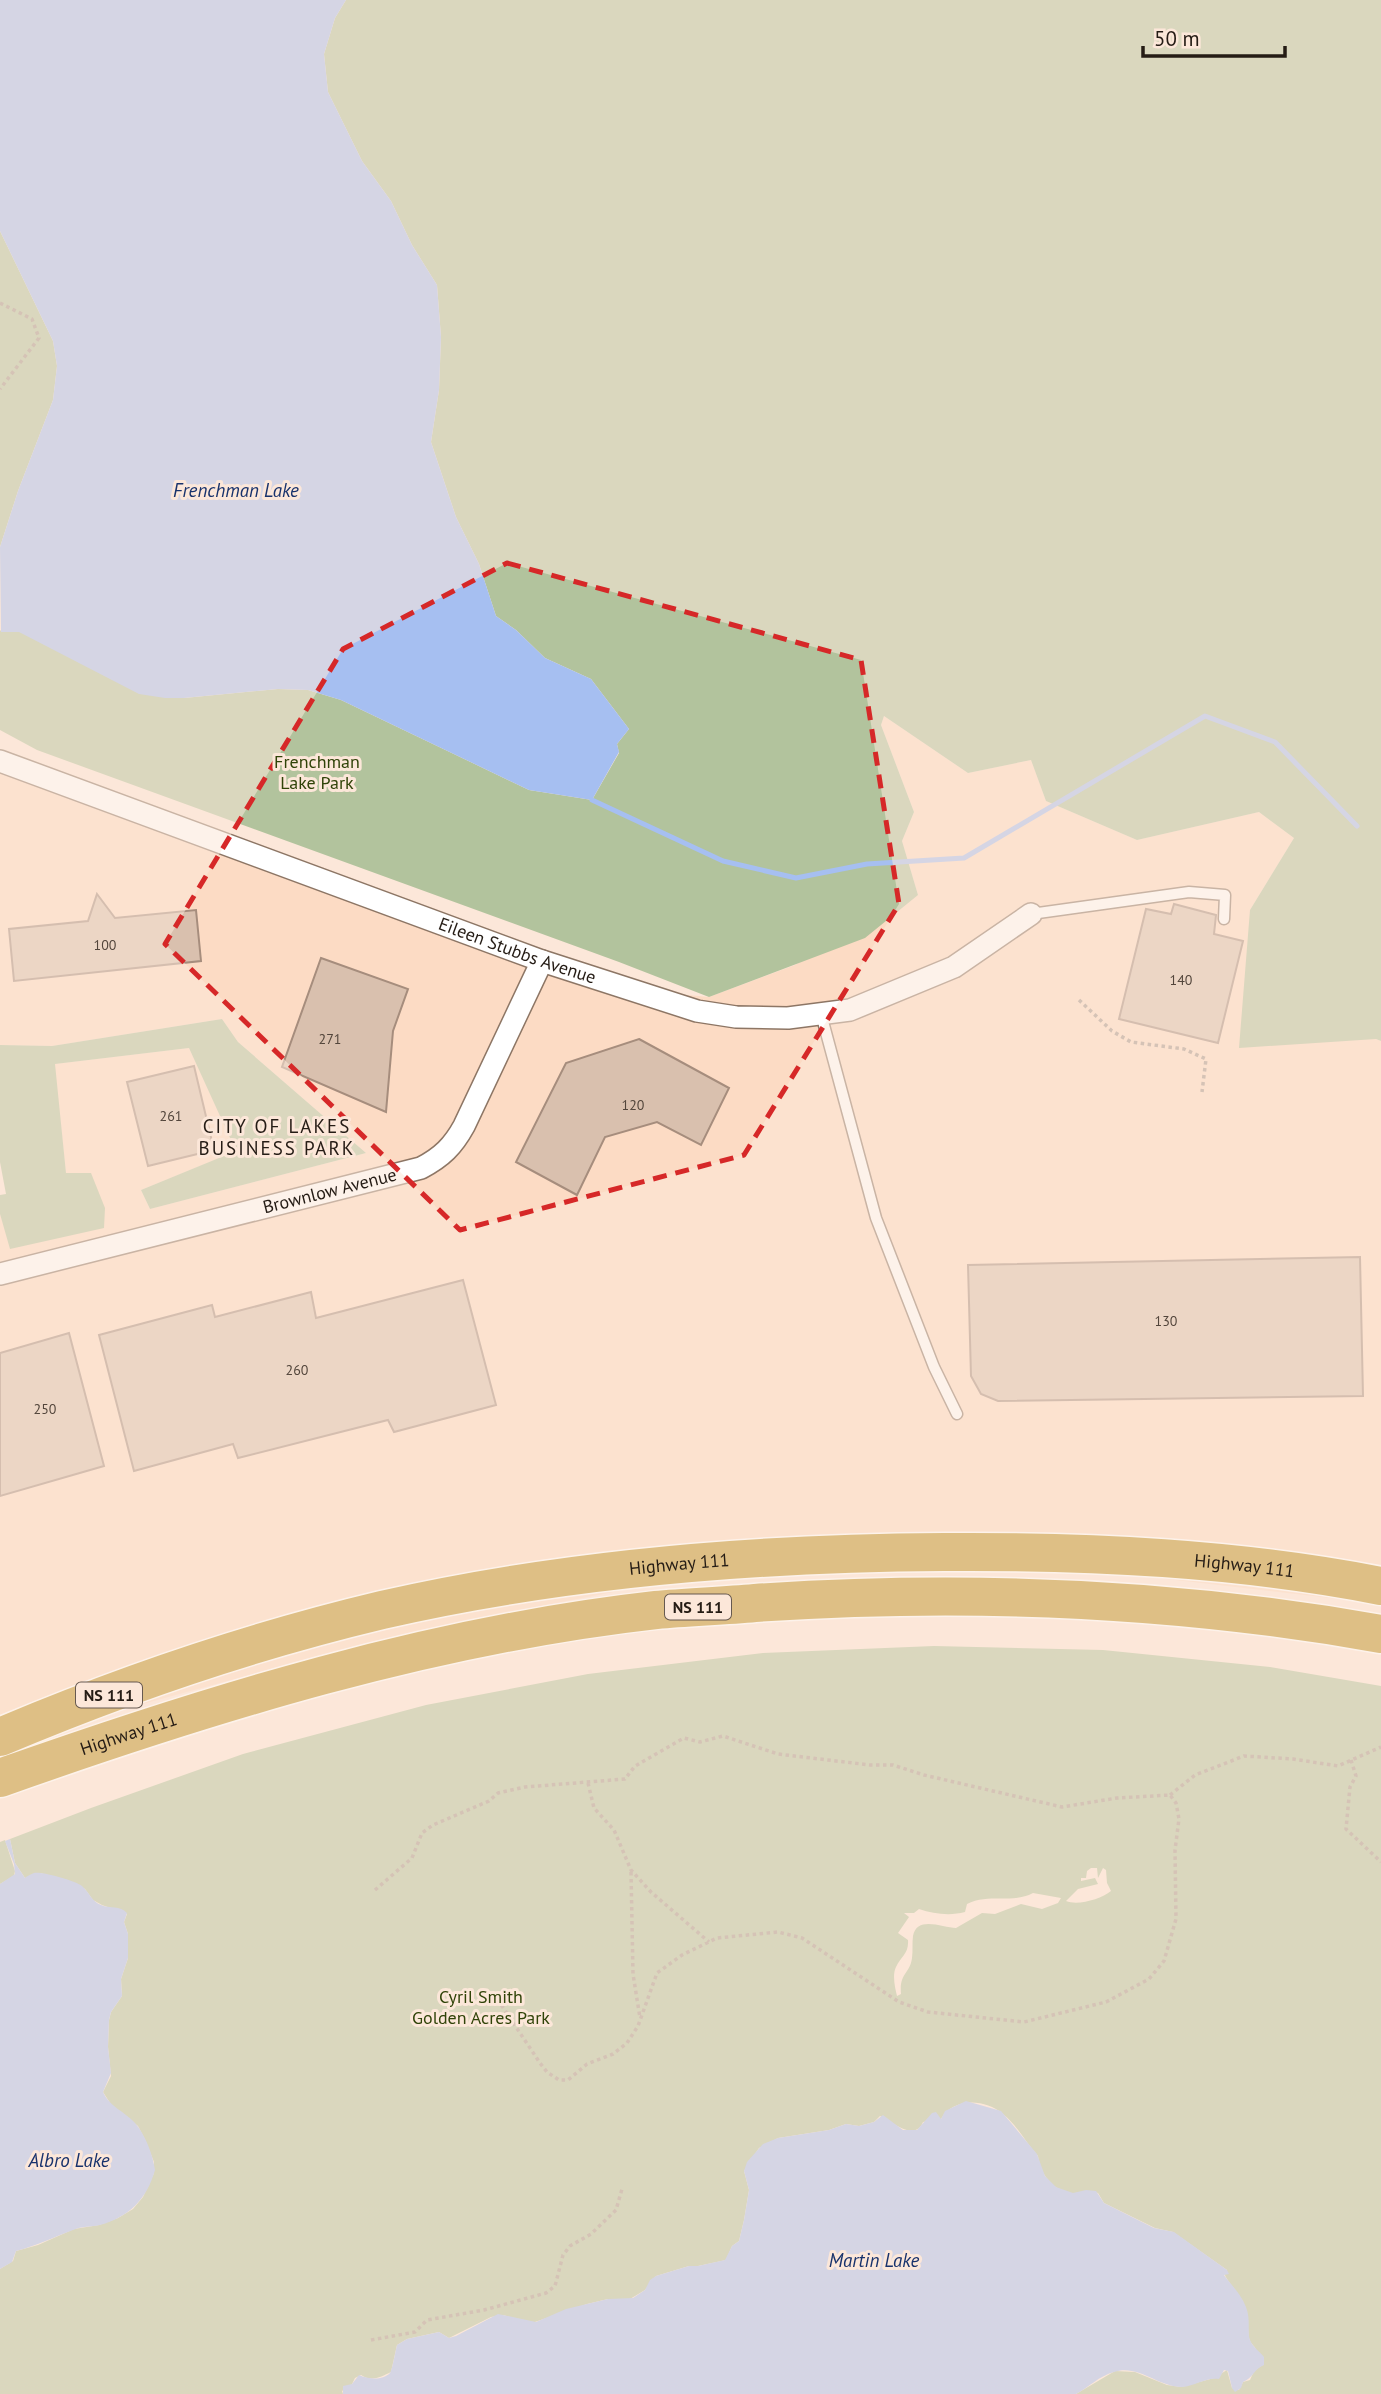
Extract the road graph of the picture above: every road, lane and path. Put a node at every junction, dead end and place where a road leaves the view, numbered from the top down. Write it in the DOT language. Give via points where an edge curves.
graph roads {
  1 [pos="0,303"];
  2 [pos="0,388"];
  3 [pos="0,761"];
  4 [pos="1031,915"];
  5 [pos="1224,919"];
  6 [pos="542,961"];
  7 [pos="1079,1000"];
  8 [pos="821,1014"];
  9 [pos="1202,1091"];
  10 [pos="0,1274"];
  11 [pos="957,1414"];
  12 [pos="1381,1586"];
  13 [pos="1381,1634"];
  14 [pos="219,1654"];
  15 [pos="0,1713"];
  16 [pos="0,1737"];
  17 [pos="1381,1747"];
  18 [pos="1351,1760"];
  19 [pos="11,1776"];
  20 [pos="588,1783"];
  21 [pos="1170,1796"];
  22 [pos="1381,1862"];
  23 [pos="631,1870"];
  24 [pos="375,1890"];
  25 [pos="709,1942"];
  26 [pos="498,2000"];
  27 [pos="640,2020"];
  28 [pos="622,2189"];
  29 [pos="372,2340"];
  1 -- 2 [label="path" via="32,319 39,338"];
  3 -- 6 [label="street, Eileen Stubbs Avenue"];
  4 -- 5 [label="lane" via="1189,892 1225,895"];
  4 -- 8 [label="street, Eileen Stubbs Avenue" via="954,967 850,1010"];
  6 -- 8 [label="street, Eileen Stubbs Avenue" via="697,1011 736,1017"];
  6 -- 10 [label="street, Brownlow Avenue" via="464,1126 438,1160"];
  7 -- 9 [label="path" via="1131,1042 1184,1049 1206,1059"];
  8 -- 11 [label="lane" via="876,1219"];
  12 -- 14 [label="highway, Highway 111 / NS 111" via="1187,1560 1051,1552 851,1553 720,1560 491,1589 382,1610"];
  13 -- 19 [label="highway, Highway 111 / NS 111" via="1171,1605 1042,1597 929,1595 656,1610 411,1654 173,1721"];
  14 -- 15 [label="highway" via="85,1685"];
  14 -- 16 [label="highway, Highway 111 / NS 111"];
  17 -- 18 [label="path"];
  18 -- 21 [label="path" via="1338,1766 1244,1756 1195,1775"];
  18 -- 22 [label="path" via="1356,1776 1350,1787 1346,1829"];
  20 -- 21 [label="path" via="625,1779 635,1766 684,1738 700,1742 723,1736 778,1754 893,1765 1062,1807"];
  20 -- 23 [label="path" via="594,1808 614,1830"];
  20 -- 24 [label="path" via="498,1793 433,1825 422,1833 412,1858"];
  21 -- 25 [label="path" via="1177,1803 1179,1819 1177,1919 1164,1961 1149,1979 1106,2002 1024,2022 928,2012 899,2002 803,1938 778,1932"];
  23 -- 25 [label="path"];
  23 -- 27 [label="path" via="633,1974"];
  25 -- 27 [label="path" via="657,1973"];
  26 -- 27 [label="path" via="540,2063 559,2080 568,2080 587,2064 613,2054 627,2043"];
  28 -- 29 [label="path" via="616,2210 563,2255 555,2286 546,2293 427,2320 415,2332"];
}
